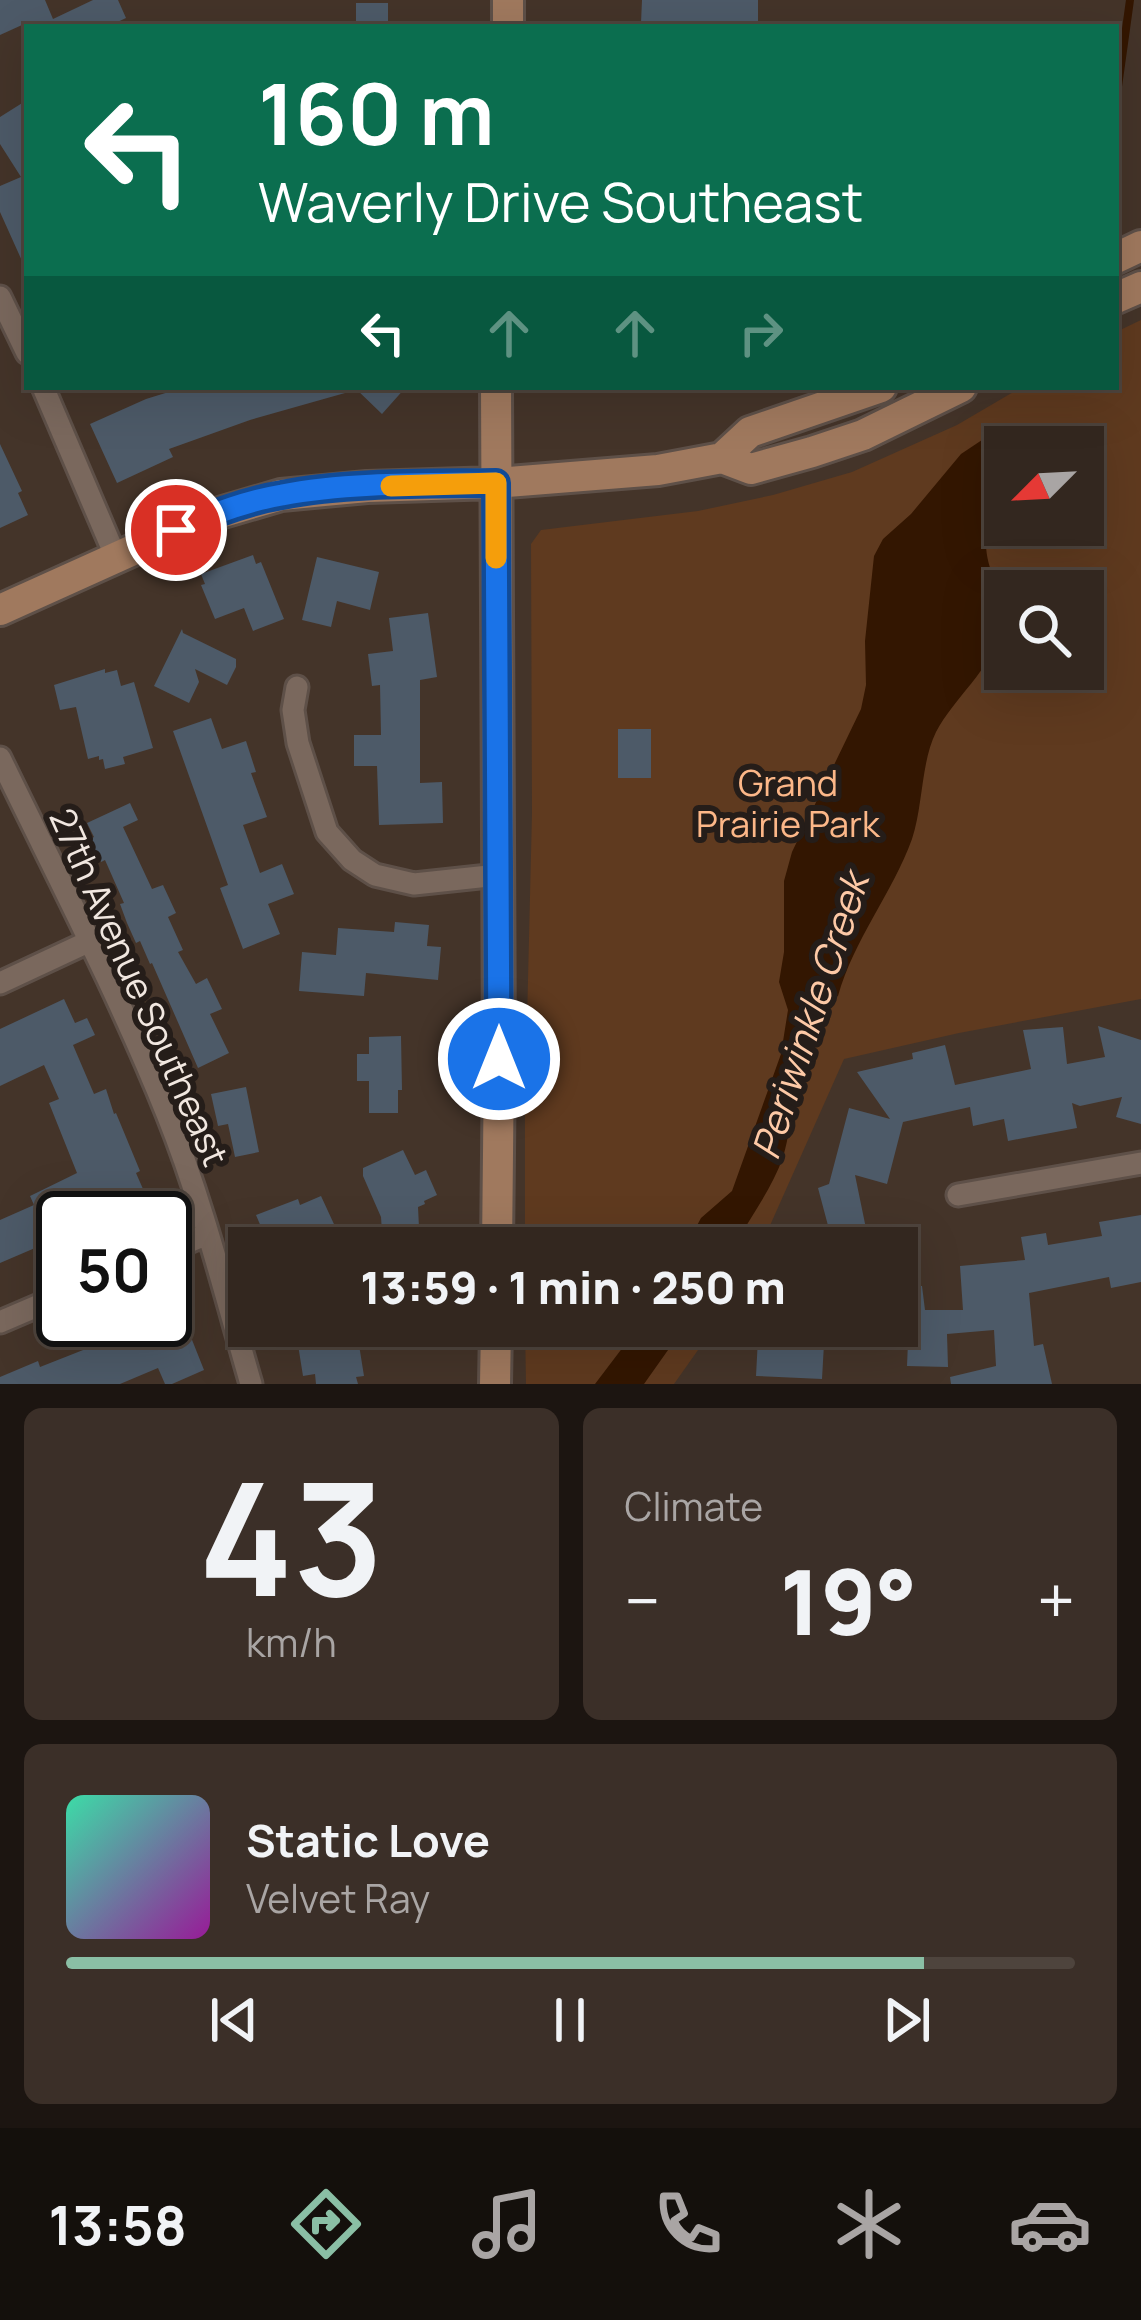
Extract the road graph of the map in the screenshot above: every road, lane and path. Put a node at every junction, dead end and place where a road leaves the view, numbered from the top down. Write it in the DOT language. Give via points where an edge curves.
graph roads {
  1 [pos="0,297"];
  2 [pos="24,347"];
  3 [pos="50,390"];
  4 [pos="496,390"];
  5 [pos="872,390"];
  6 [pos="955,390"];
  7 [pos="722,458"];
  8 [pos="496,483"];
  9 [pos="115,556"];
  10 [pos="0,610"];
  11 [pos="297,687"];
  12 [pos="0,758"];
  13 [pos="498,875"];
  14 [pos="90,941"];
  15 [pos="0,983"];
  16 [pos="1141,1163"];
  17 [pos="958,1195"];
  18 [pos="496,1227"];
  19 [pos="207,1234"];
  20 [pos="192,1240"];
  21 [pos="36,1307"];
  22 [pos="0,1322"];
  23 [pos="496,1347"];
  24 [pos="251,1384"];
  25 [pos="495,1384"];
  1 -- 2 [label="street"];
  3 -- 9 [label="street"];
  4 -- 8 [label="main road"];
  5 -- 7 [label="main road" via="750,432"];
  6 -- 7 [label="main road" via="812,452 751,469"];
  7 -- 8 [label="main road"];
  8 -- 9 [label="main road" via="281,495"];
  8 -- 13 [label="main road"];
  9 -- 10 [label="main road"];
  11 -- 13 [label="street" via="298,742 327,832 352,860 414,884"];
  12 -- 14 [label="street, 27th Avenue Southeast"];
  13 -- 18 [label="main road"];
  14 -- 15 [label="street"];
  14 -- 19 [label="street, 27th Avenue Southeast" via="168,1115"];
  16 -- 17 [label="street"];
  19 -- 20 [label="street"];
  19 -- 24 [label="street, 27th Avenue Southeast"];
  21 -- 22 [label="street"];
  23 -- 25 [label="main road"];
}
